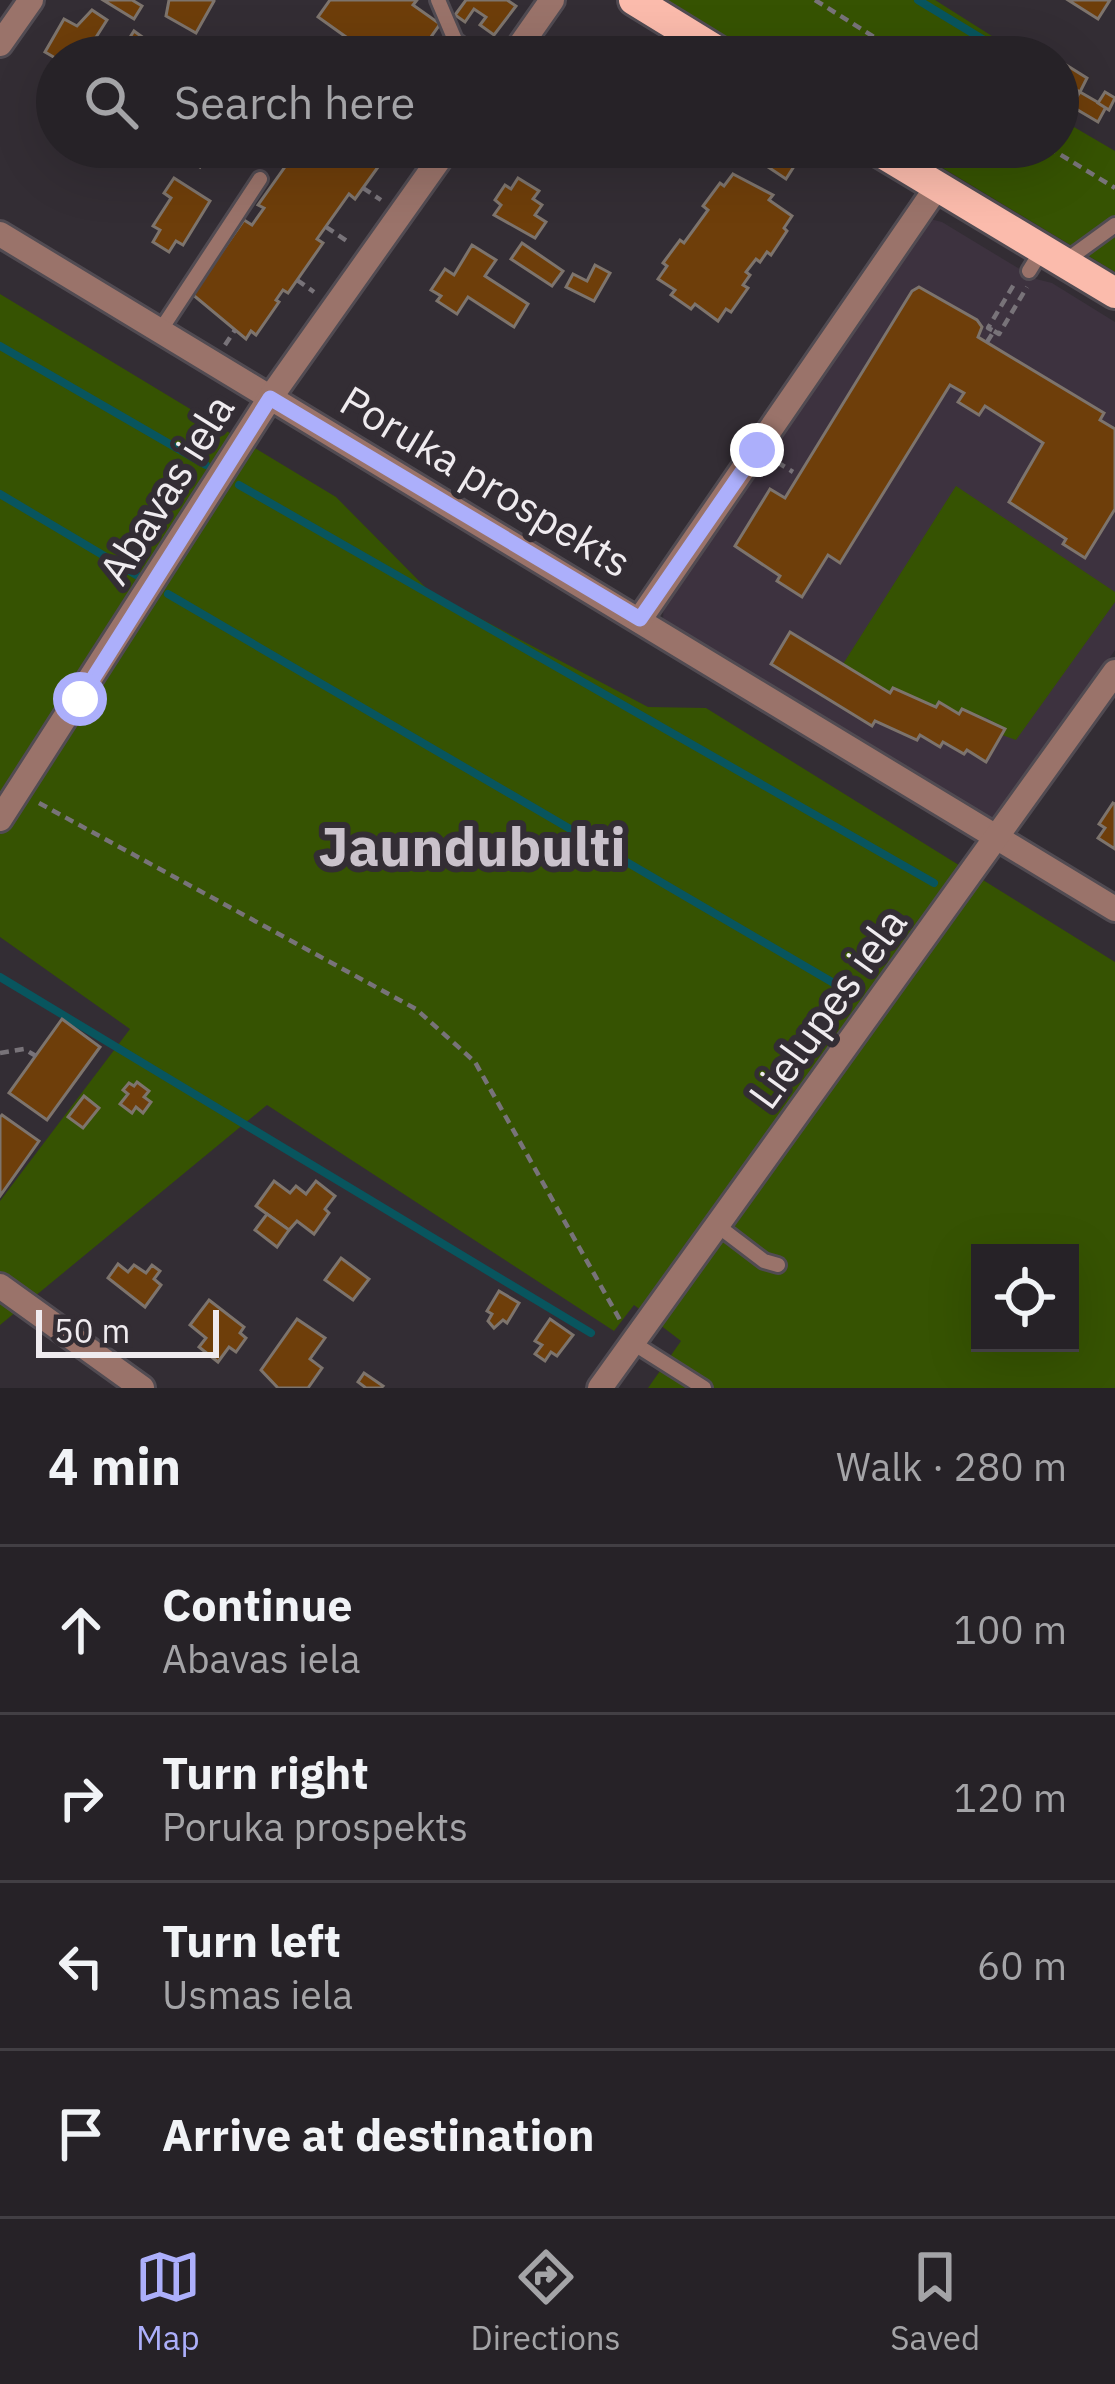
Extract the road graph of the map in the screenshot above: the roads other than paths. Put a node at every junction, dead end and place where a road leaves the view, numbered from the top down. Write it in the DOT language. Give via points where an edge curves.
graph roads {
  1 [pos="31,0"];
  2 [pos="552,0"];
  3 [pos="634,0"];
  4 [pos="435,6"];
  5 [pos="453,36"];
  6 [pos="527,36"];
  7 [pos="693,36"];
  8 [pos="0,44"];
  9 [pos="433,168"];
  10 [pos="906,168"];
  11 [pos="260,178"];
  12 [pos="937,187"];
  13 [pos="1115,225"];
  14 [pos="0,234"];
  15 [pos="1045,261"];
  16 [pos="1115,292"];
  17 [pos="160,331"];
  18 [pos="270,398"];
  19 [pos="640,619"];
  20 [pos="1115,672"];
  21 [pos="0,819"];
  22 [pos="999,837"];
  23 [pos="1115,909"];
  24 [pos="718,1226"];
  25 [pos="778,1265"];
  26 [pos="0,1286"];
  27 [pos="633,1343"];
  28 [pos="142,1388"];
  29 [pos="600,1388"];
  30 [pos="704,1388"];
  1 -- 8 [label="street"];
  2 -- 6 [label="street"];
  3 -- 7 [label="main road"];
  4 -- 5 [label="lane"];
  9 -- 18 [label="street, Abavas iela"];
  10 -- 12 [label="main road"];
  11 -- 17 [label="lane"];
  12 -- 15 [label="main road"];
  12 -- 19 [label="street"];
  13 -- 15 [label="lane"];
  14 -- 17 [label="street, Poruka prospekts"];
  15 -- 16 [label="main road"];
  17 -- 18 [label="street, Poruka prospekts"];
  18 -- 19 [label="street, Poruka prospekts"];
  18 -- 21 [label="street, Abavas iela"];
  19 -- 22 [label="street, Poruka prospekts"];
  20 -- 22 [label="street, Lielupes iela"];
  22 -- 23 [label="street, Poruka prospekts"];
  22 -- 24 [label="street, Lielupes iela"];
  24 -- 25 [label="lane"];
  24 -- 27 [label="street, Lielupes iela"];
  26 -- 28 [label="street"];
  27 -- 29 [label="street, Lielupes iela"];
  27 -- 30 [label="lane"];
}
